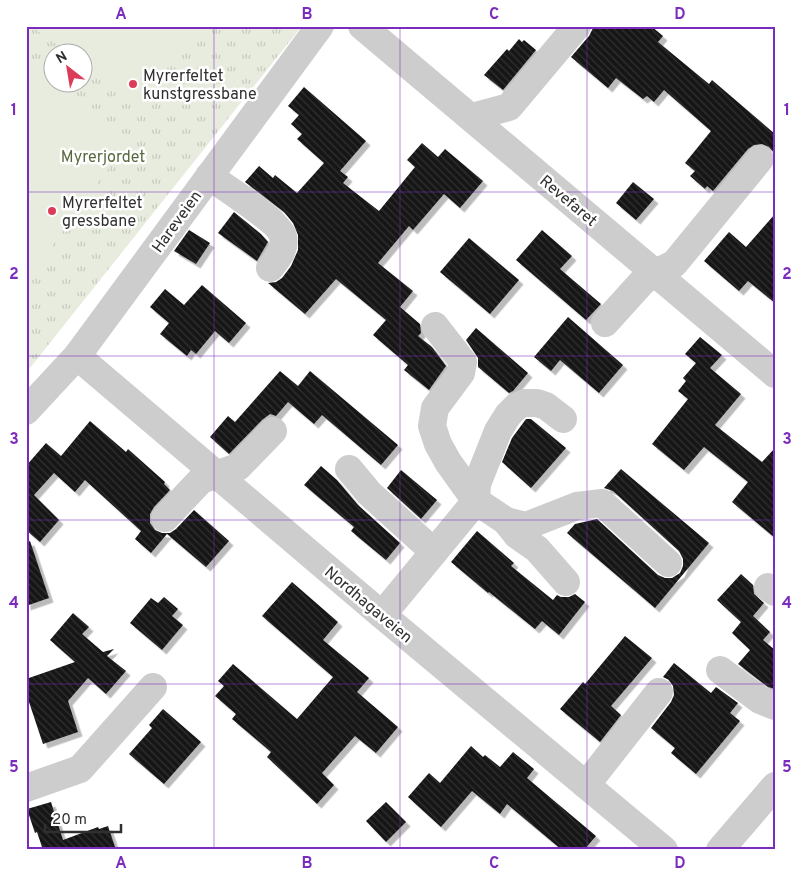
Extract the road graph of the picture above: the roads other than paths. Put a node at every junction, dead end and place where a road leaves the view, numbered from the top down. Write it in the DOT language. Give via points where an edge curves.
graph roads {
  1 [pos="320,26"];
  2 [pos="362,26"];
  3 [pos="577,26"];
  4 [pos="472,117"];
  5 [pos="760,159"];
  6 [pos="209,176"];
  7 [pos="270,268"];
  8 [pos="655,273"];
  9 [pos="605,323"];
  10 [pos="435,326"];
  11 [pos="77,356"];
  12 [pos="771,363"];
  13 [pos="26,411"];
  14 [pos="563,419"];
  15 [pos="273,431"];
  16 [pos="349,469"];
  17 [pos="217,473"];
  18 [pos="476,501"];
  19 [pos="165,518"];
  20 [pos="506,520"];
  21 [pos="434,552"];
  22 [pos="668,563"];
  23 [pos="566,582"];
  24 [pos="382,615"];
  25 [pos="720,670"];
  26 [pos="153,687"];
  27 [pos="659,692"];
  28 [pos="775,706"];
  29 [pos="586,785"];
  30 [pos="775,786"];
  31 [pos="26,788"];
  32 [pos="664,850"];
  33 [pos="720,850"];
  1 -- 6 [label="street, Hareveien"];
  2 -- 4 [label="street, Revefaret"];
  3 -- 4 [label="street" via="509,107"];
  4 -- 8 [label="street, Revefaret"];
  5 -- 8 [label="street" via="674,264"];
  6 -- 7 [label="street" via="272,221 283,236 283,250"];
  6 -- 11 [label="street, Hareveien"];
  8 -- 9 [label="street" via="643,281"];
  8 -- 12 [label="street, Revefaret"];
  10 -- 18 [label="street" via="463,362 461,373 435,408 432,426 448,462"];
  11 -- 13 [label="street, Hareveien"];
  11 -- 17 [label="street, Nordhagaveien"];
  14 -- 18 [label="street" via="537,403 517,406 498,431 477,484"];
  15 -- 17 [label="street" via="238,467"];
  16 -- 21 [label="street" via="369,493"];
  17 -- 19 [label="street" via="201,480"];
  17 -- 24 [label="street, Nordhagaveien"];
  18 -- 20 [label="street"];
  18 -- 21 [label="street"];
  20 -- 22 [label="street" via="526,526 577,506 602,503"];
  20 -- 23 [label="street" via="516,535 537,549"];
  21 -- 24 [label="street"];
  24 -- 29 [label="street, Nordhagaveien"];
  25 -- 28 [label="street" via="760,700"];
  26 -- 31 [label="street" via="80,769"];
  27 -- 29 [label="street"];
  29 -- 32 [label="street, Nordhagaveien"];
  30 -- 33 [label="street"];
}
